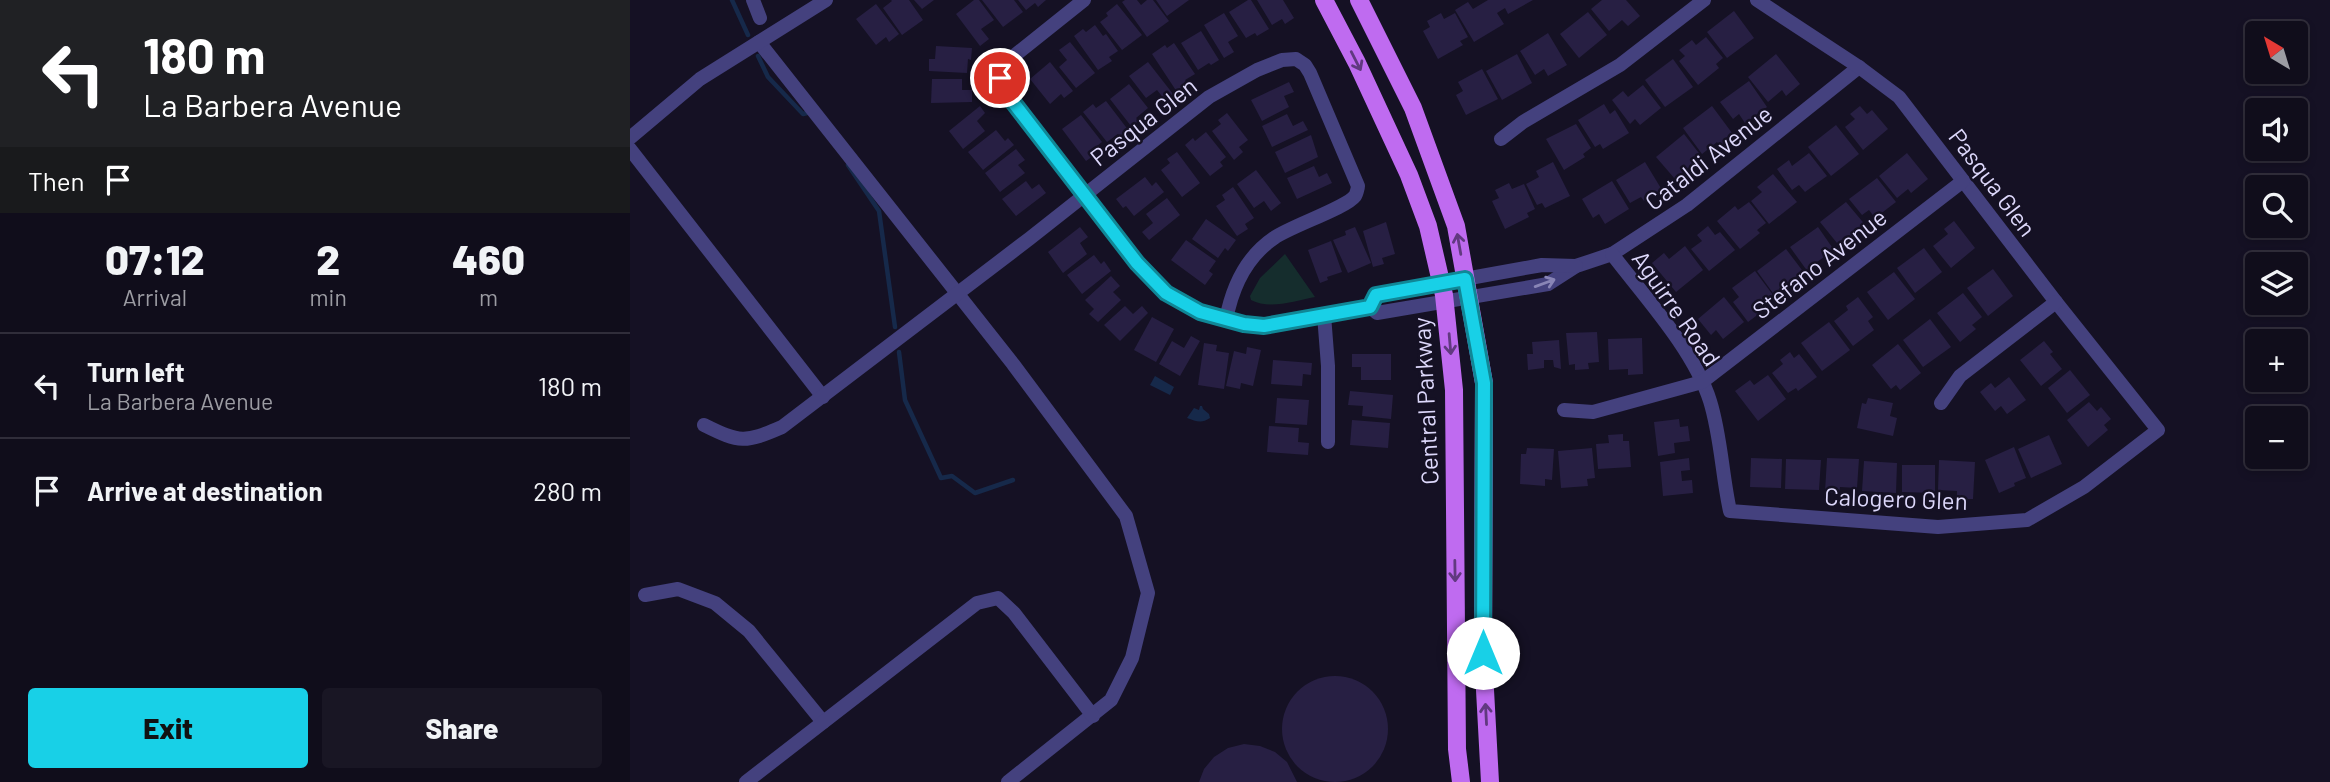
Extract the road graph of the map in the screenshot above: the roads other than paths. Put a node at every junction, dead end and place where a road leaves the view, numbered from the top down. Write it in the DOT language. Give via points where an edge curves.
graph roads {
  1 [pos="752,0"];
  2 [pos="826,0"];
  3 [pos="1084,0"];
  4 [pos="1324,0"];
  5 [pos="1359,0"];
  6 [pos="1704,0"];
  7 [pos="1757,0"];
  8 [pos="760,18"];
  9 [pos="758,42"];
  10 [pos="1859,67"];
  11 [pos="630,138"];
  12 [pos="1502,139"];
  13 [pos="630,149"];
  14 [pos="1963,181"];
  15 [pos="1083,196"];
  16 [pos="1612,254"];
  17 [pos="1576,266"];
  18 [pos="1455,281"];
  19 [pos="957,293"];
  20 [pos="1459,299"];
  21 [pos="2056,302"];
  22 [pos="1370,307"];
  23 [pos="1324,315"];
  24 [pos="1226,320"];
  25 [pos="1702,382"];
  26 [pos="823,397"];
  27 [pos="1941,403"];
  28 [pos="1564,410"];
  29 [pos="704,425"];
  30 [pos="2158,430"];
  31 [pos="1328,442"];
  32 [pos="1730,511"];
  33 [pos="645,595"];
  34 [pos="1093,716"];
  35 [pos="823,722"];
  36 [pos="746,782"];
  37 [pos="1008,782"];
  38 [pos="1461,782"];
  39 [pos="1490,782"];
  1 -- 8 [label="street"];
  2 -- 9 [label="street"];
  3 -- 15 [label="street" via="1004,64 1000,78 1006,93"];
  4 -- 18 [label="main road, Central Parkway, one-way"];
  18 -- 5 [label="main road, Central Parkway, one-way" via="1456,226 1413,108"];
  6 -- 12 [label="street" via="1620,65"];
  7 -- 10 [label="street, Pasqua Glen"];
  9 -- 11 [label="street" via="700,79"];
  9 -- 19 [label="street"];
  10 -- 14 [label="street, Pasqua Glen" via="1899,97"];
  10 -- 16 [label="street, Cataldi Avenue" via="1687,205"];
  13 -- 26 [label="street"];
  14 -- 21 [label="street, Pasqua Glen"];
  14 -- 25 [label="street, Stefano Avenue"];
  15 -- 19 [label="street, Pasqua Glen"];
  15 -- 24 [label="street" via="1166,293"];
  15 -- 24 [label="street, Pasqua Glen" via="1209,97 1282,60 1296,59 1305,65 1353,170 1358,186 1355,196 1272,239 1254,256 1240,276"];
  16 -- 17 [label="street, Cataldi Avenue"];
  16 -- 25 [label="street, Aguirre Road"];
  17 -- 18 [label="street, Cataldi Avenue" via="1542,265"];
  20 -- 17 [label="street, Cataldi Avenue, one-way" via="1548,285"];
  18 -- 20 [label="main road, Central Parkway"];
  18 -- 22 [label="street, Cataldi Avenue" via="1376,295"];
  19 -- 26 [label="street, Pasqua Glen"];
  19 -- 34 [label="street" via="1126,516 1148,593 1132,659 1111,700"];
  20 -- 22 [label="street, Cataldi Avenue" via="1377,313"];
  20 -- 38 [label="main road, Central Parkway, one-way" via="1454,390"];
  39 -- 20 [label="main road, Central Parkway, one-way" via="1483,653 1484,383"];
  21 -- 27 [label="street" via="1960,376"];
  21 -- 30 [label="street, Pasqua Glen"];
  22 -- 23 [label="street"];
  23 -- 24 [label="street" via="1264,326"];
  23 -- 31 [label="street"];
  25 -- 28 [label="street" via="1593,412"];
  25 -- 32 [label="street, Aguirre Road" via="1716,426"];
  26 -- 29 [label="street, Pasqua Glen" via="782,427 757,438 732,439"];
  30 -- 32 [label="street, Calogero Glen" via="2084,487 2026,520 1938,527"];
  33 -- 35 [label="street" via="678,589 715,603 749,631"];
  34 -- 35 [label="street" via="998,598 977,603"];
  34 -- 37 [label="street"];
  35 -- 36 [label="street"];
}
